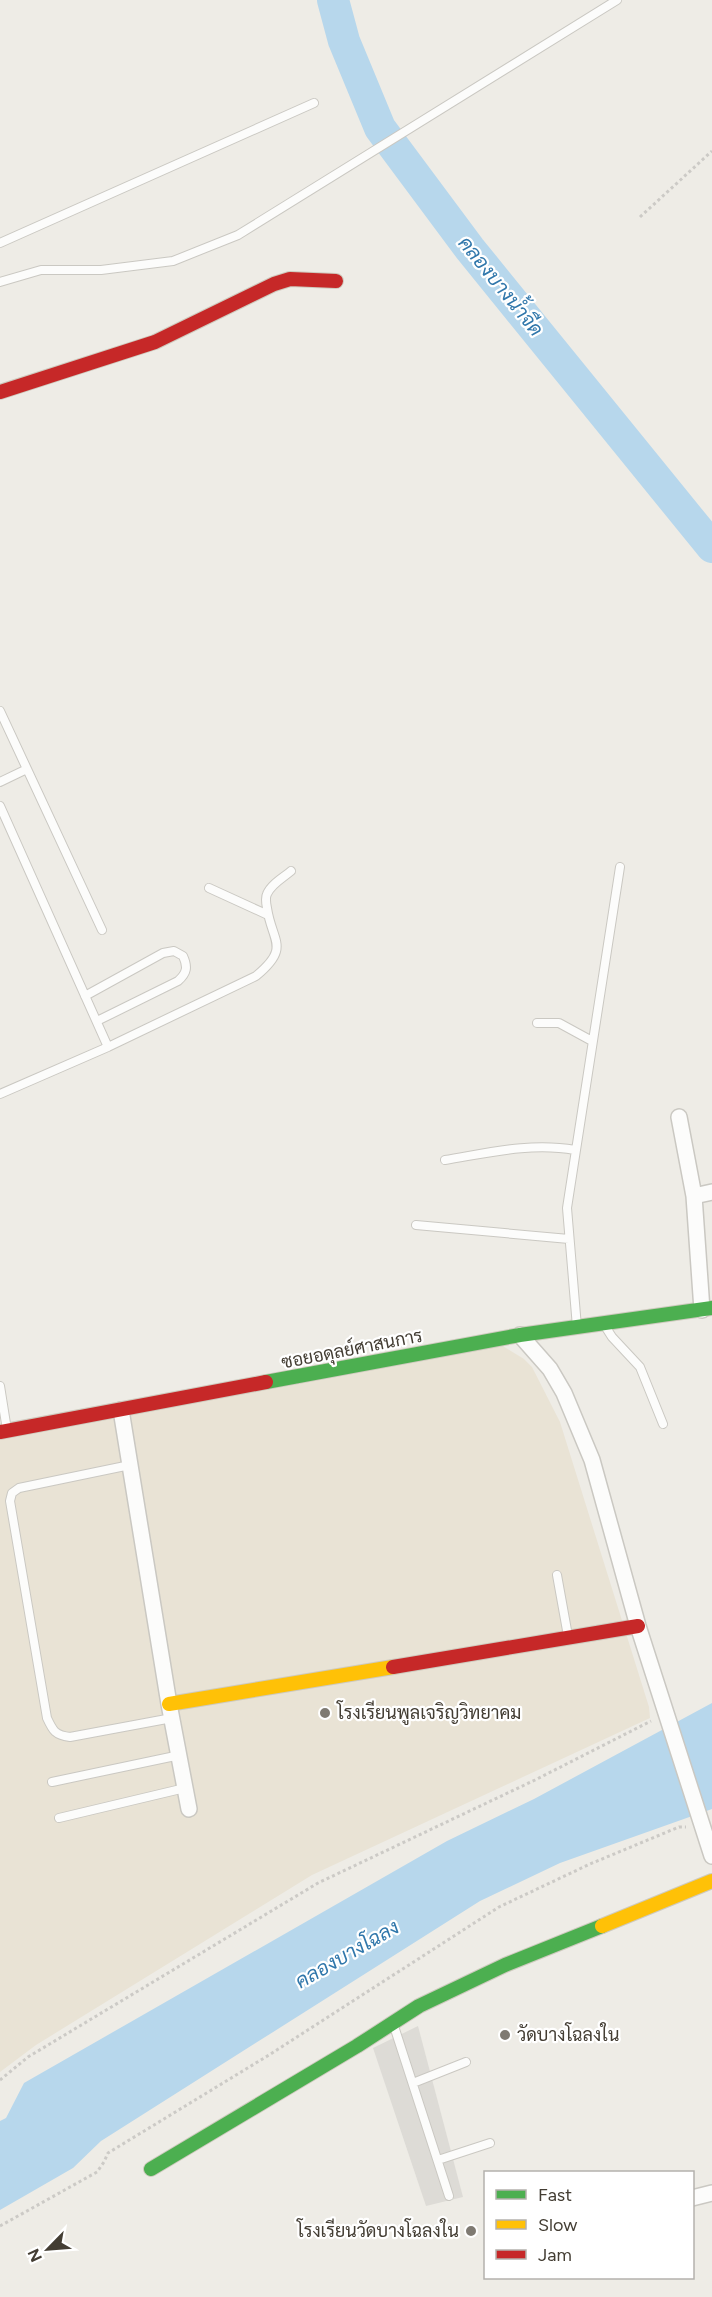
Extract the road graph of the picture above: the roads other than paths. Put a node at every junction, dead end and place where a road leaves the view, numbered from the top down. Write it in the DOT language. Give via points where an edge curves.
graph roads {
  1 [pos="616,0"];
  2 [pos="314,103"];
  3 [pos="0,243"];
  4 [pos="336,281"];
  5 [pos="0,282"];
  6 [pos="0,392"];
  7 [pos="0,711"];
  8 [pos="27,769"];
  9 [pos="0,782"];
  10 [pos="0,806"];
  11 [pos="620,867"];
  12 [pos="291,871"];
  13 [pos="209,888"];
  14 [pos="268,915"];
  15 [pos="102,930"];
  16 [pos="85,996"];
  17 [pos="97,1021"];
  18 [pos="537,1023"];
  19 [pos="592,1041"];
  20 [pos="108,1047"];
  21 [pos="0,1094"];
  22 [pos="679,1117"];
  23 [pos="575,1150"];
  24 [pos="445,1160"];
  25 [pos="712,1192"];
  26 [pos="694,1196"];
  27 [pos="416,1225"];
  28 [pos="569,1239"];
  29 [pos="707,1309"];
  30 [pos="604,1324"];
  31 [pos="578,1328"];
  32 [pos="520,1335"];
  33 [pos="0,1386"];
  34 [pos="121,1410"];
  35 [pos="663,1424"];
  36 [pos="3,1432"];
  37 [pos="130,1465"];
  38 [pos="557,1575"];
  39 [pos="638,1626"];
  40 [pos="568,1637"];
  41 [pos="170,1711"];
  42 [pos="180,1755"];
  43 [pos="52,1782"];
  44 [pos="185,1788"];
  45 [pos="189,1809"];
  46 [pos="58,1818"];
  47 [pos="712,1856"];
  48 [pos="712,1881"];
  49 [pos="393,2022"];
  50 [pos="466,2062"];
  51 [pos="413,2083"];
  52 [pos="490,2142"];
  53 [pos="438,2160"];
  54 [pos="151,2169"];
  55 [pos="712,2193"];
  56 [pos="449,2196"];
  57 [pos="694,2198"];
  1 -- 5 [label="lane" via="238,235 173,261 101,270 41,270"];
  2 -- 3 [label="lane"];
  4 -- 6 [label="street" via="290,279 155,342"];
  7 -- 8 [label="lane"];
  8 -- 9 [label="lane"];
  8 -- 15 [label="lane"];
  10 -- 16 [label="lane"];
  11 -- 19 [label="lane"];
  12 -- 14 [label="lane" via="267,893"];
  13 -- 14 [label="lane"];
  14 -- 20 [label="lane" via="277,945 269,966 256,976"];
  16 -- 17 [label="lane"];
  16 -- 17 [label="lane" via="163,952 174,951 183,956 187,965 185,975 178,981"];
  17 -- 20 [label="lane"];
  18 -- 19 [label="lane" via="559,1023"];
  19 -- 23 [label="lane"];
  20 -- 21 [label="lane"];
  22 -- 26 [label="street"];
  23 -- 24 [label="lane" via="530,1146"];
  23 -- 28 [label="lane" via="567,1208"];
  25 -- 26 [label="street"];
  26 -- 29 [label="street"];
  27 -- 28 [label="lane"];
  28 -- 31 [label="lane"];
  29 -- 30 [label="street, ซอยอดุลย์ศาสนการ"];
  30 -- 31 [label="street, ซอยอดุลย์ศาสนการ"];
  30 -- 35 [label="lane" via="640,1367"];
  31 -- 32 [label="street, ซอยอดุลย์ศาสนการ"];
  32 -- 34 [label="street, ซอยอดุลย์ศาสนการ"];
  32 -- 39 [label="street" via="550,1369 564,1393 592,1460"];
  33 -- 36 [label="lane"];
  34 -- 36 [label="street, ซอยอดุลย์ศาสนการ"];
  34 -- 37 [label="street"];
  37 -- 41 [label="street"];
  37 -- 41 [label="lane" via="19,1488 10,1501 47,1718 54,1732 70,1737"];
  38 -- 40 [label="lane"];
  39 -- 40 [label="street"];
  39 -- 47 [label="street"];
  40 -- 41 [label="street"];
  41 -- 42 [label="street"];
  42 -- 43 [label="lane"];
  42 -- 44 [label="street"];
  44 -- 45 [label="street"];
  44 -- 46 [label="lane"];
  48 -- 49 [label="street" via="505,1965"];
  49 -- 51 [label="lane"];
  49 -- 54 [label="street"];
  50 -- 51 [label="lane"];
  51 -- 53 [label="lane"];
  52 -- 53 [label="lane"];
  53 -- 56 [label="lane"];
  55 -- 57 [label="street"];
}
